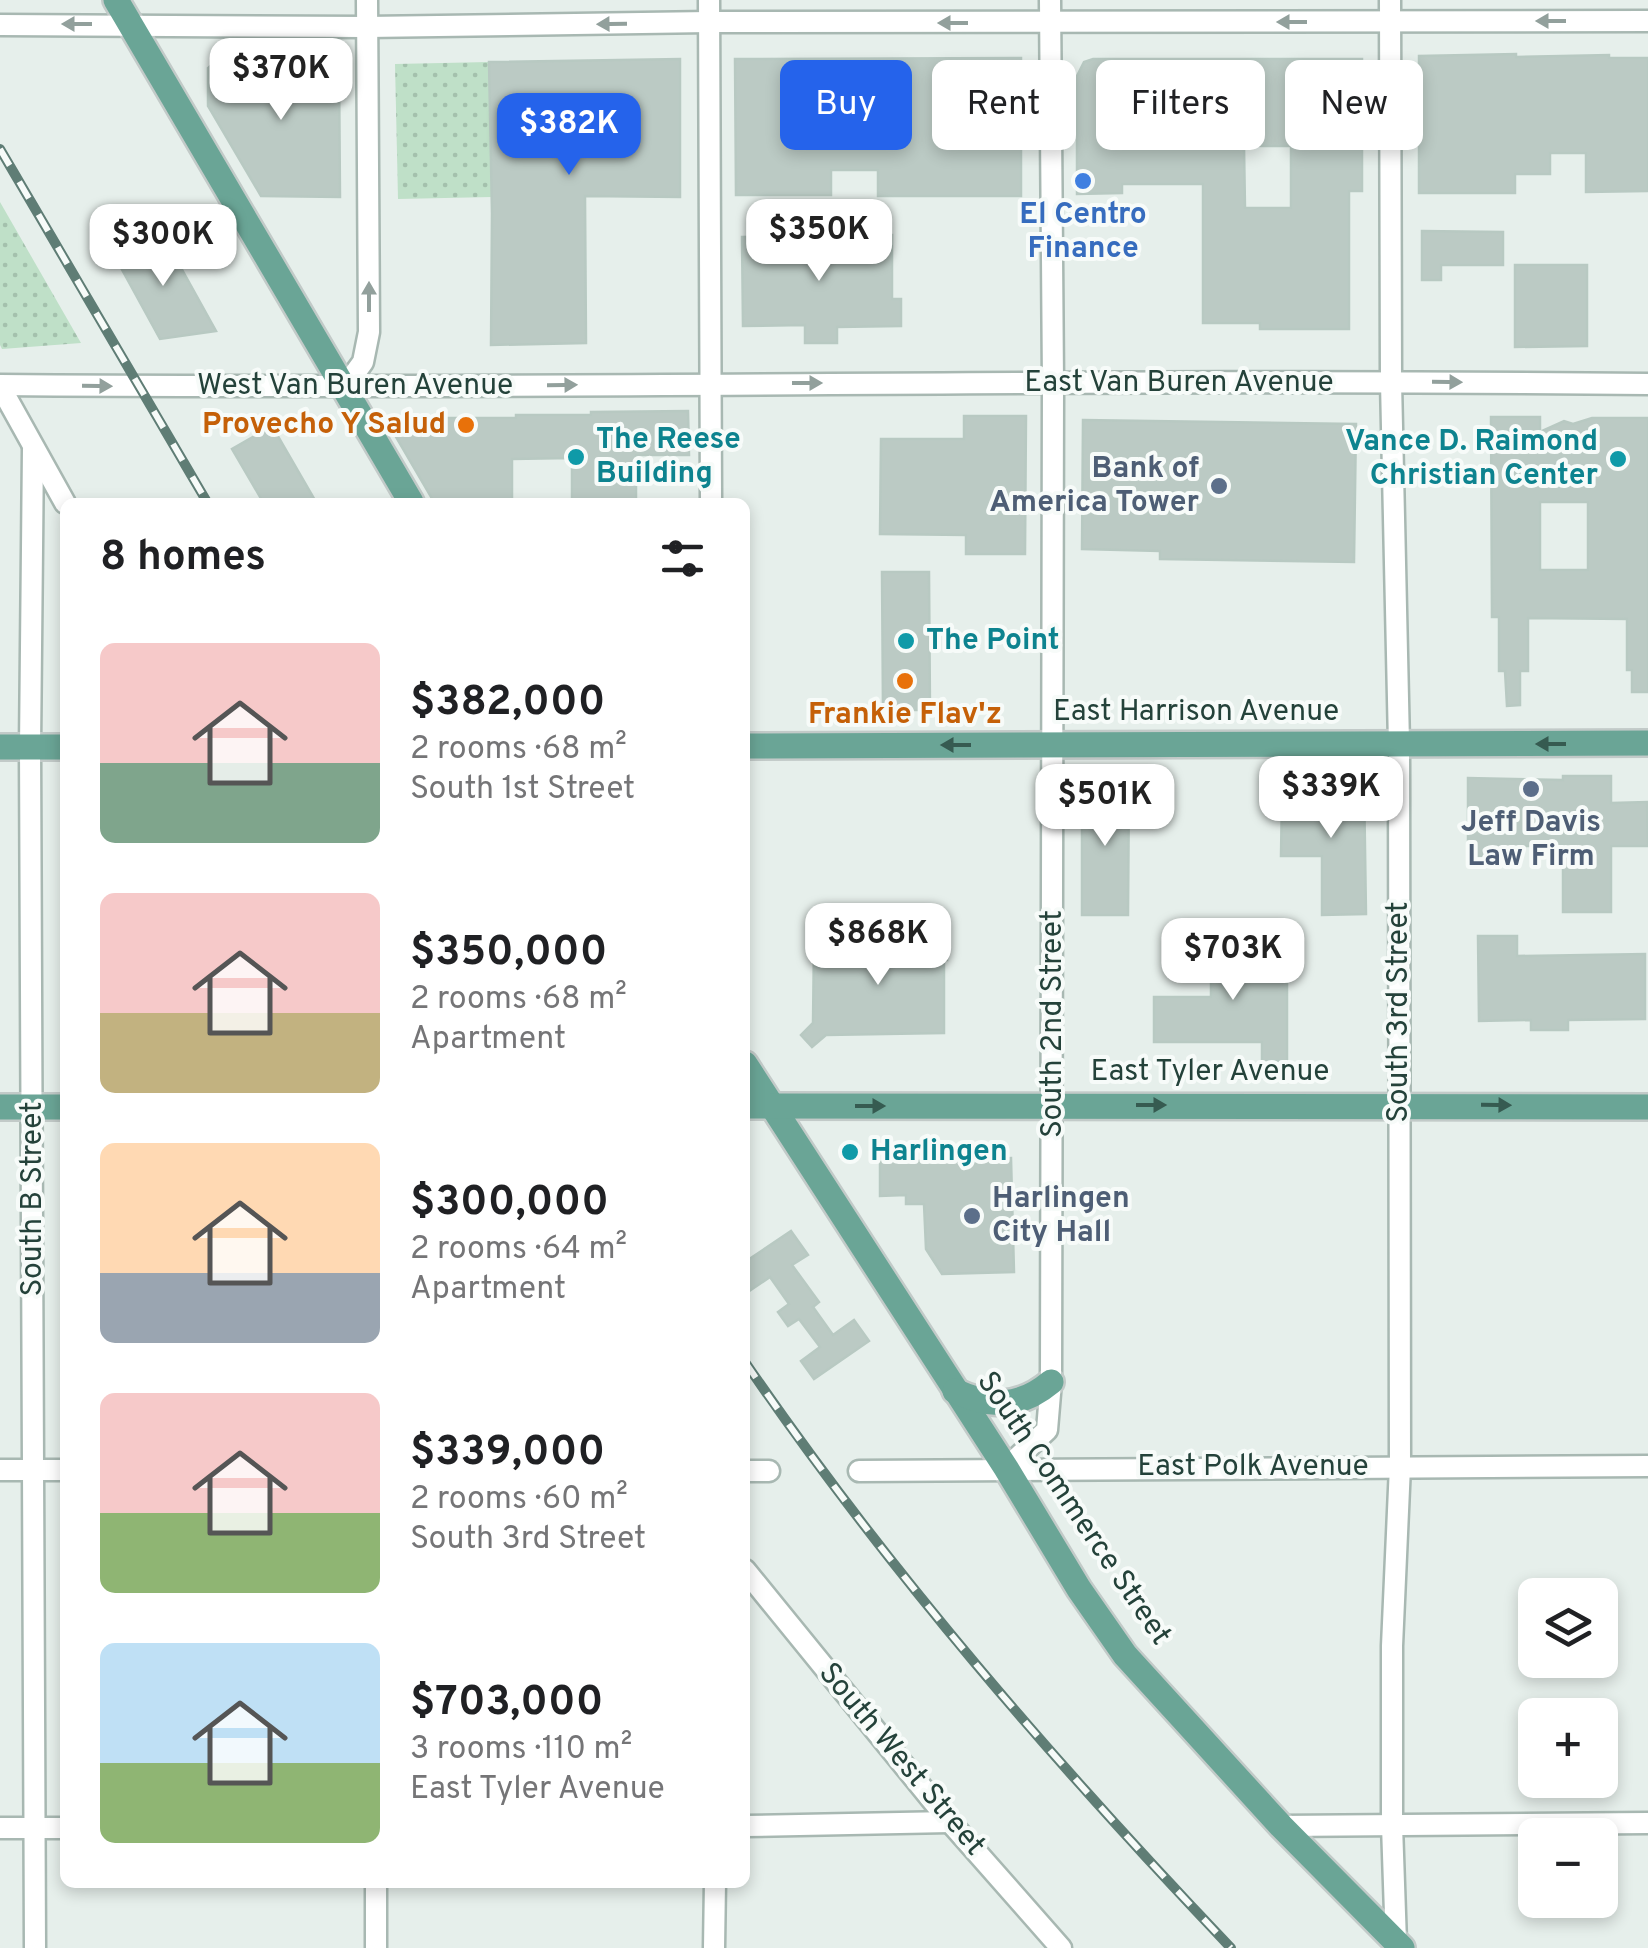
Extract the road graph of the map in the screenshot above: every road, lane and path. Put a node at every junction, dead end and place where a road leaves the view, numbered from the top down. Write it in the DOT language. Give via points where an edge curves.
graph roads {
  1 [pos="116,0"];
  2 [pos="367,0"];
  3 [pos="709,0"];
  4 [pos="1050,0"];
  5 [pos="1390,11"];
  6 [pos="1648,21"];
  7 [pos="709,22"];
  8 [pos="1050,23"];
  9 [pos="130,24"];
  10 [pos="0,25"];
  11 [pos="367,27"];
  12 [pos="1391,382"];
  13 [pos="710,383"];
  14 [pos="1053,384"];
  15 [pos="1648,384"];
  16 [pos="0,386"];
  17 [pos="344,388"];
  18 [pos="33,449"];
  19 [pos="62,498"];
  20 [pos="410,498"];
  21 [pos="711,498"];
  22 [pos="1648,743"];
  23 [pos="1398,744"];
  24 [pos="1053,745"];
  25 [pos="60,746"];
  26 [pos="750,746"];
  27 [pos="0,747"];
  28 [pos="30,747"];
  29 [pos="750,1072"];
  30 [pos="1398,1104"];
  31 [pos="1054,1105"];
  32 [pos="750,1106"];
  33 [pos="772,1106"];
  34 [pos="0,1107"];
  35 [pos="33,1107"];
  36 [pos="60,1107"];
  37 [pos="1648,1107"];
  38 [pos="1051,1382"];
  39 [pos="955,1391"];
  40 [pos="1400,1466"];
  41 [pos="1648,1466"];
  42 [pos="1006,1468"];
  43 [pos="0,1470"];
  44 [pos="33,1470"];
  45 [pos="60,1470"];
  46 [pos="859,1470"];
  47 [pos="750,1471"];
  48 [pos="770,1471"];
  49 [pos="750,1576"];
  50 [pos="950,1822"];
  51 [pos="1648,1823"];
  52 [pos="1392,1824"];
  53 [pos="750,1826"];
  54 [pos="1281,1826"];
  55 [pos="0,1828"];
  56 [pos="35,1828"];
  57 [pos="60,1828"];
  58 [pos="376,1888"];
  59 [pos="715,1888"];
  60 [pos="1399,1945"];
  61 [pos="1060,1947"];
  62 [pos="35,1948"];
  63 [pos="376,1948"];
  64 [pos="714,1948"];
  1 -- 9 [label="main road"];
  2 -- 11 [label="street"];
  3 -- 7 [label="street"];
  4 -- 8 [label="street, South 2nd Street"];
  6 -- 5 [label="street, one-way"];
  5 -- 8 [label="street, one-way"];
  5 -- 12 [label="street, South 3rd Street"];
  8 -- 7 [label="street, one-way"];
  7 -- 11 [label="street, one-way"];
  7 -- 13 [label="street"];
  8 -- 14 [label="street, South 2nd Street"];
  9 -- 10 [label="street, one-way"];
  9 -- 11 [label="street"];
  9 -- 17 [label="main road"];
  17 -- 11 [label="street, one-way" via="362,362 369,332"];
  12 -- 14 [label="street, East Van Buren Avenue"];
  12 -- 15 [label="street, East Van Buren Avenue, one-way"];
  12 -- 23 [label="street, South 3rd Street"];
  13 -- 14 [label="street, East Van Buren Avenue, one-way"];
  17 -- 13 [label="street, West Van Buren Avenue, one-way"];
  13 -- 21 [label="street"];
  14 -- 24 [label="street, South 2nd Street"];
  16 -- 17 [label="street, West Van Buren Avenue, one-way"];
  16 -- 18 [label="street"];
  17 -- 20 [label="main road"];
  18 -- 19 [label="street"];
  18 -- 28 [label="street, South B Street"];
  22 -- 23 [label="main road, East Harrison Avenue, one-way"];
  23 -- 24 [label="main road, East Harrison Avenue"];
  23 -- 30 [label="street, South 3rd Street"];
  24 -- 26 [label="main road, East Harrison Avenue, one-way"];
  24 -- 31 [label="street, South 2nd Street"];
  25 -- 28 [label="main road"];
  27 -- 28 [label="main road"];
  28 -- 35 [label="street, South B Street"];
  29 -- 33 [label="main road, South Commerce Street"];
  31 -- 30 [label="main road, East Tyler Avenue, one-way"];
  30 -- 37 [label="main road, East Tyler Avenue, one-way"];
  30 -- 40 [label="street, South 3rd Street"];
  33 -- 31 [label="main road, East Tyler Avenue, one-way"];
  31 -- 38 [label="street, South 2nd Street"];
  32 -- 33 [label="main road, East Tyler Avenue"];
  33 -- 39 [label="main road, South Commerce Street"];
  34 -- 35 [label="main road"];
  35 -- 36 [label="main road"];
  35 -- 44 [label="street, South B Street"];
  38 -- 39 [label="main road" via="1035,1395 1006,1403 980,1403"];
  38 -- 42 [label="street, South 2nd Street" via="1048,1430"];
  39 -- 42 [label="main road, South Commerce Street"];
  40 -- 41 [label="street, East Polk Avenue"];
  40 -- 42 [label="street, East Polk Avenue"];
  40 -- 52 [label="street, South 3rd Street"];
  42 -- 46 [label="street, East Polk Avenue"];
  42 -- 54 [label="main road, South Commerce Street" via="1125,1655"];
  43 -- 44 [label="street"];
  44 -- 45 [label="street"];
  44 -- 56 [label="street, South B Street"];
  47 -- 48 [label="street"];
  49 -- 50 [label="street, South West Street"];
  50 -- 53 [label="street"];
  50 -- 61 [label="street, South West Street"];
  51 -- 52 [label="street"];
  52 -- 54 [label="street"];
  52 -- 60 [label="street, South 3rd Street"];
  54 -- 60 [label="main road, South Commerce Street"];
  55 -- 56 [label="street"];
  56 -- 57 [label="street"];
  56 -- 62 [label="street, South B Street"];
  58 -- 63 [label="street"];
  59 -- 64 [label="street"];
}
